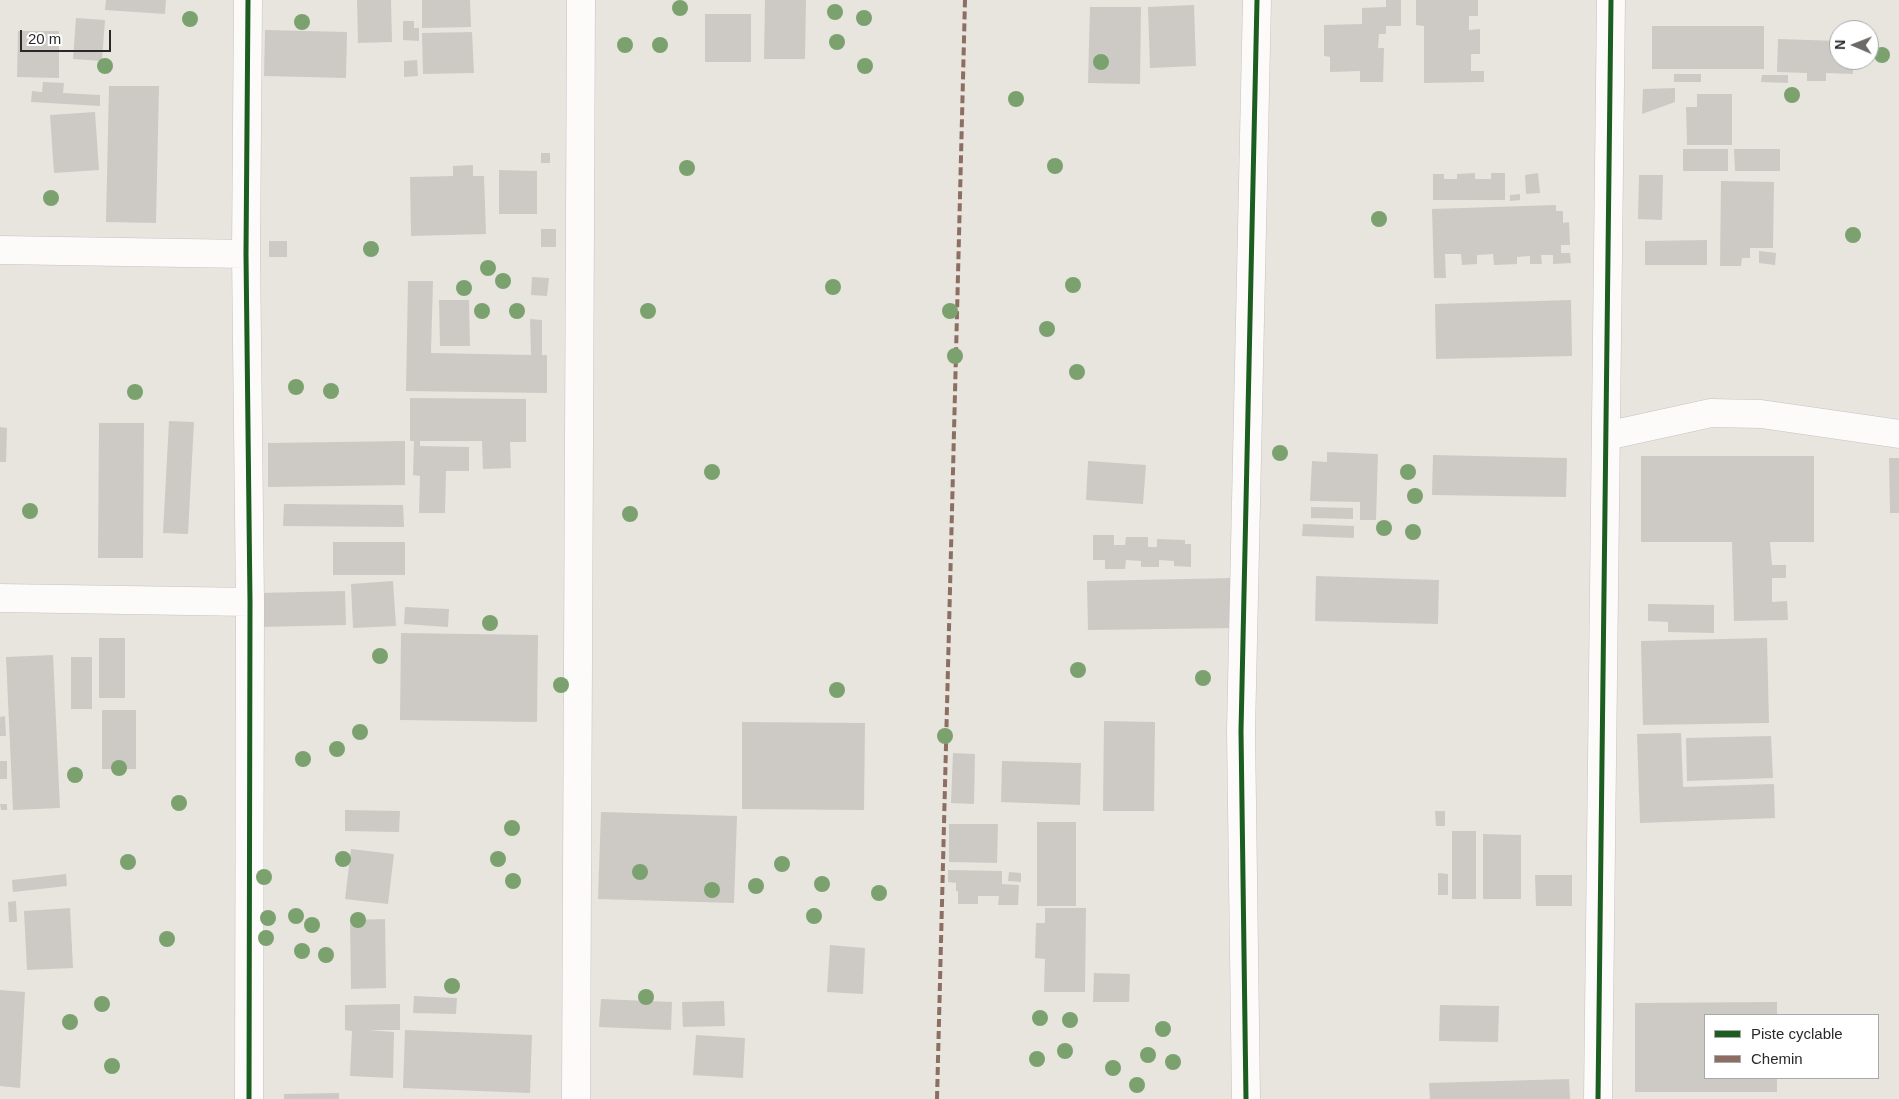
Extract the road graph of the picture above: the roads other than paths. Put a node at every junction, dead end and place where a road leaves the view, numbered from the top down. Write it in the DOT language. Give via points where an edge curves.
graph roads {
  1 [pos="248,0"];
  2 [pos="581,0"];
  3 [pos="1256,0"];
  4 [pos="1611,0"];
  5 [pos="0,250"];
  6 [pos="246,254"];
  7 [pos="1899,434"];
  8 [pos="1606,436"];
  9 [pos="0,598"];
  10 [pos="250,602"];
  11 [pos="249,1099"];
  12 [pos="576,1099"];
  13 [pos="1246,1099"];
  14 [pos="1598,1099"];
  1 -- 6 [label="street"];
  2 -- 12 [label="street"];
  3 -- 13 [label="street" via="1241,731"];
  4 -- 8 [label="street"];
  5 -- 6 [label="street"];
  6 -- 10 [label="street"];
  7 -- 8 [label="street" via="1761,414 1711,412"];
  8 -- 14 [label="street"];
  9 -- 10 [label="street"];
  10 -- 11 [label="street"];
}
